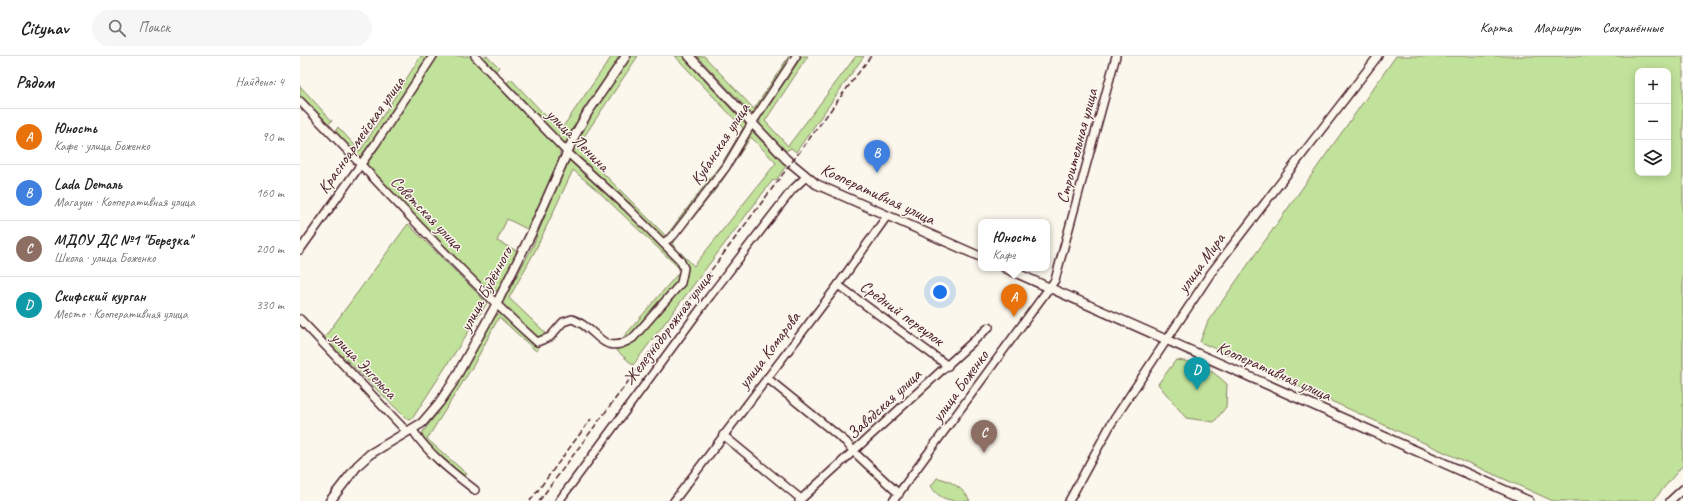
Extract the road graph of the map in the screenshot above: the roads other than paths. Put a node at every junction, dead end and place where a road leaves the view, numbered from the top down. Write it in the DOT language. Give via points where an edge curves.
graph roads {
  1 [pos="433,56"];
  2 [pos="475,56"];
  3 [pos="626,56"];
  4 [pos="689,56"];
  5 [pos="796,56"];
  6 [pos="1116,56"];
  7 [pos="1378,56"];
  8 [pos="300,101"];
  9 [pos="752,123"];
  10 [pos="568,153"];
  11 [pos="360,165"];
  12 [pos="806,177"];
  13 [pos="887,216"];
  14 [pos="662,243"];
  15 [pos="300,250"];
  16 [pos="978,256"];
  17 [pos="1012,271"];
  18 [pos="838,285"];
  19 [pos="1050,289"];
  20 [pos="496,305"];
  21 [pos="300,319"];
  22 [pos="989,327"];
  23 [pos="1166,340"];
  24 [pos="537,342"];
  25 [pos="948,366"];
  26 [pos="767,378"];
  27 [pos="410,430"];
  28 [pos="723,435"];
  29 [pos="854,452"];
  30 [pos="1683,489"];
  31 [pos="475,490"];
  32 [pos="899,494"];
  33 [pos="800,500"];
  34 [pos="330,501"];
  35 [pos="559,501"];
  36 [pos="674,501"];
  37 [pos="893,501"];
  38 [pos="1069,501"];
  39 [pos="1529,501"];
  40 [pos="1670,501"];
  1 -- 11 [label="street, Красноармейская улица"];
  2 -- 10 [label="street, улица Ленина"];
  3 -- 10 [label="street, улица Будённого" via="574,135"];
  4 -- 9 [label="street, Кооперативная улица"];
  5 -- 9 [label="street, Кубанская улица"];
  6 -- 19 [label="street, Строительная улица" via="1061,264"];
  7 -- 23 [label="street, улица Мира" via="1215,268"];
  8 -- 11 [label="street, Советская улица"];
  9 -- 12 [label="street, Кооперативная улица"];
  9 -- 14 [label="street, Кубанская улица" via="726,167 673,236"];
  10 -- 14 [label="street, улица Ленина"];
  10 -- 20 [label="street, улица Будённого"];
  11 -- 15 [label="street, Красноармейская улица"];
  11 -- 20 [label="street, Советская улица"];
  12 -- 13 [label="street, Кооперативная улица"];
  12 -- 35 [label="street, Железнодорожная улица" via="792,190 715,290"];
  13 -- 16 [label="street, Кооперативная улица"];
  13 -- 18 [label="street, улица Комарова"];
  14 -- 24 [label="street, Железнодорожная улица" via="680,260 684,274 681,283 634,338 619,346 610,346 580,322 572,319 564,322 550,338"];
  17 -- 19 [label="street, Кооперативная улица"];
  18 -- 25 [label="street, Средний переулок"];
  18 -- 26 [label="street, улица Комарова"];
  19 -- 23 [label="street, Кооперативная улица"];
  19 -- 32 [label="street, улица Боженко"];
  20 -- 24 [label="street, Советская улица"];
  20 -- 27 [label="street, улица Будённого" via="443,397 430,414"];
  21 -- 27 [label="street, улица Энгельса"];
  22 -- 25 [label="street, Заводская улица"];
  23 -- 38 [label="street, улица Мира" via="1111,424"];
  23 -- 39 [label="street, Кооперативная улица"];
  25 -- 29 [label="street, Заводская улица"];
  26 -- 28 [label="street, улица Комарова"];
  26 -- 29 [label="street" via="846,442"];
  27 -- 31 [label="street, улица Энгельса" via="442,463"];
  27 -- 34 [label="street, улица Будённого" via="362,461"];
  28 -- 33 [label="street"];
  28 -- 36 [label="street, улица Комарова"];
  29 -- 32 [label="street"];
  29 -- 33 [label="street, Заводская улица"];
  30 -- 40 [label="street"];
  32 -- 37 [label="street, улица Боженко"];
}
